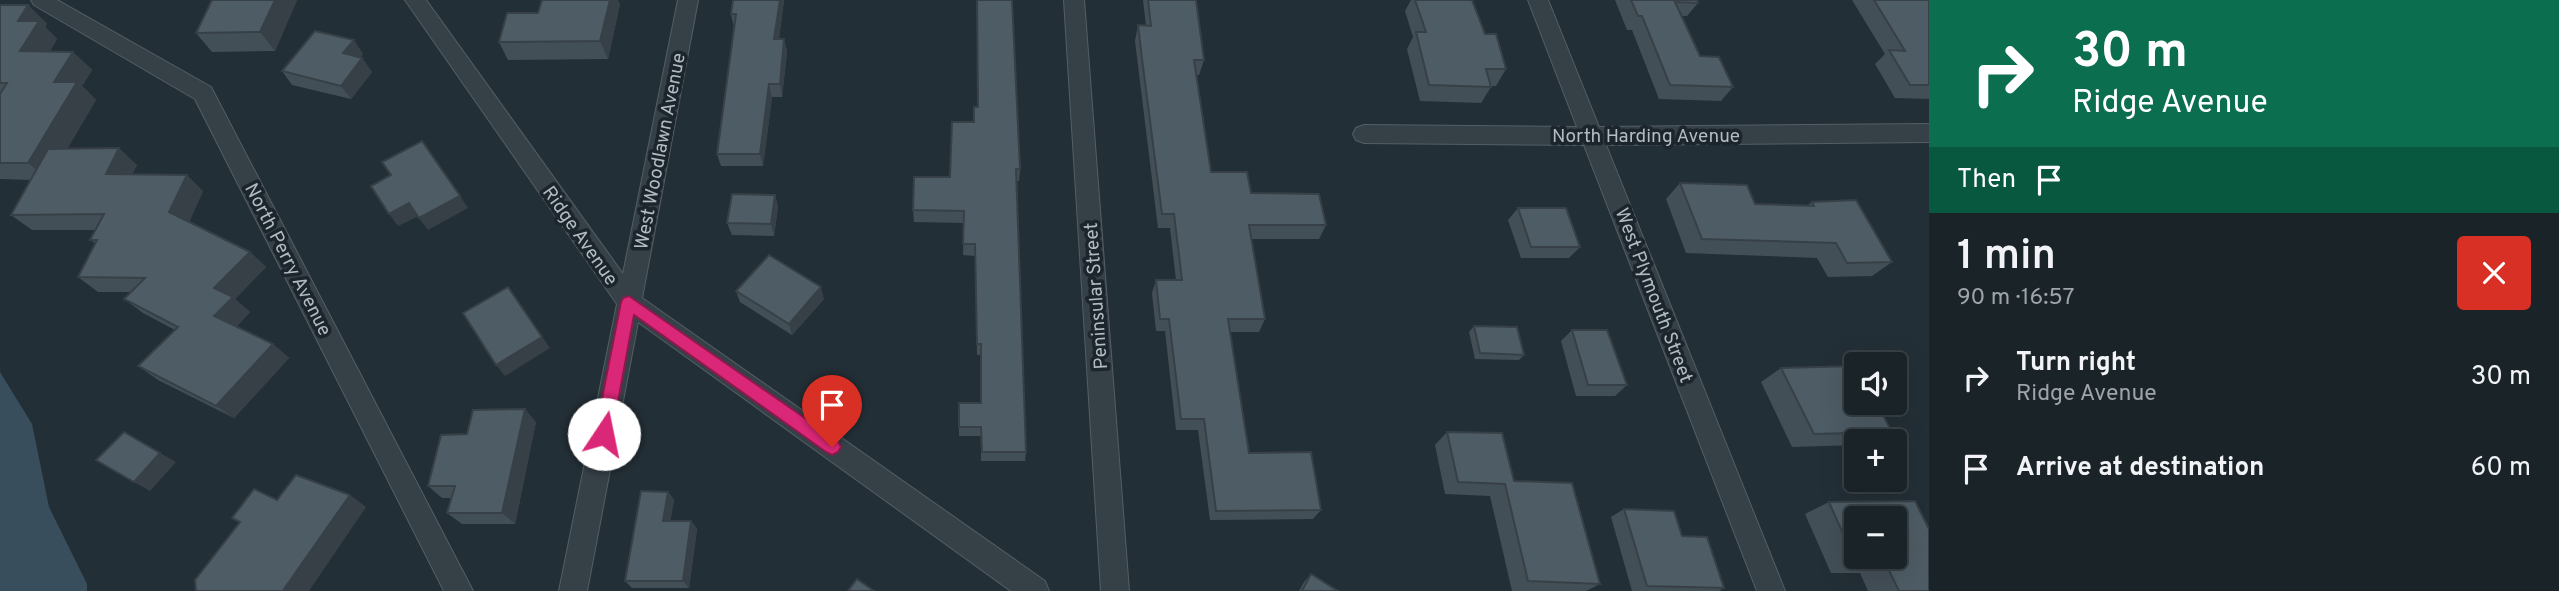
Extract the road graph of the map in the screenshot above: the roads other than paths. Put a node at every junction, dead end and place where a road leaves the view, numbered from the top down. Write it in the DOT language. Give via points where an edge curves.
graph roads {
  1 [pos="41,0"];
  2 [pos="415,0"];
  3 [pos="688,0"];
  4 [pos="1074,0"];
  5 [pos="1538,0"];
  6 [pos="1929,133"];
  7 [pos="1364,134"];
  8 [pos="1592,136"];
  9 [pos="629,302"];
  10 [pos="459,591"];
  11 [pos="573,591"];
  12 [pos="1035,591"];
  13 [pos="1115,591"];
  14 [pos="1771,591"];
  1 -- 10 [label="street, North Perry Avenue" via="203,93"];
  2 -- 9 [label="street, Ridge Avenue"];
  3 -- 9 [label="street, West Woodlawn Avenue"];
  4 -- 13 [label="street, Peninsular Street"];
  5 -- 8 [label="street, West Plymouth Street"];
  6 -- 8 [label="street, North Harding Avenue"];
  7 -- 8 [label="street, North Harding Avenue"];
  8 -- 14 [label="street, West Plymouth Street"];
  9 -- 11 [label="street, West Woodlawn Avenue"];
  9 -- 12 [label="street, Ridge Avenue"];
}
